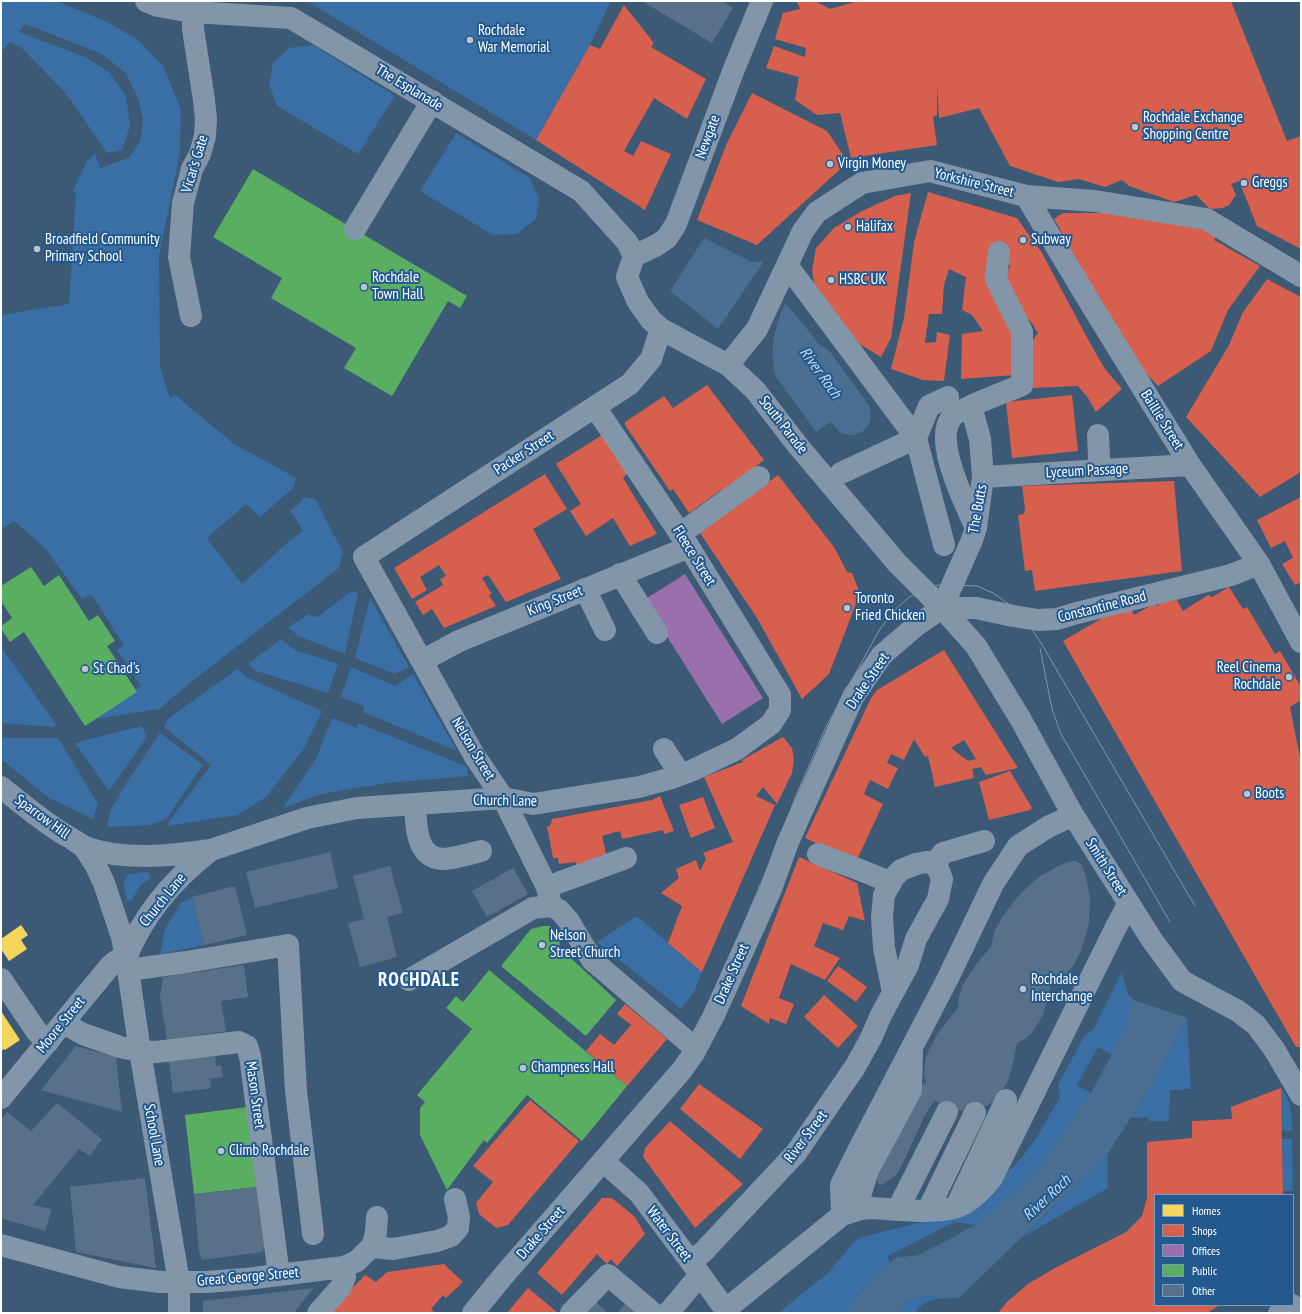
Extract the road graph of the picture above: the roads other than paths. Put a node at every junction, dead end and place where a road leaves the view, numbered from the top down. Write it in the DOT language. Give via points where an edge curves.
graph roads {
  1 [pos="146,1"];
  2 [pos="762,1"];
  3 [pos="192,6"];
  4 [pos="432,102"];
  5 [pos="1026,196"];
  6 [pos="355,230"];
  7 [pos="999,252"];
  8 [pos="634,256"];
  9 [pos="793,273"];
  10 [pos="1301,276"];
  11 [pos="191,316"];
  12 [pos="661,329"];
  13 [pos="728,365"];
  14 [pos="948,397"];
  15 [pos="972,406"];
  16 [pos="595,407"];
  17 [pos="1098,435"];
  18 [pos="916,438"];
  19 [pos="1190,465"];
  20 [pos="1093,470"];
  21 [pos="841,473"];
  22 [pos="758,477"];
  23 [pos="984,477"];
  24 [pos="976,528"];
  25 [pos="685,540"];
  26 [pos="944,545"];
  27 [pos="364,557"];
  28 [pos="1259,564"];
  29 [pos="620,574"];
  30 [pos="585,589"];
  31 [pos="942,608"];
  32 [pos="604,630"];
  33 [pos="657,633"];
  34 [pos="1301,642"];
  35 [pos="422,661"];
  36 [pos="780,710"];
  37 [pos="664,749"];
  38 [pos="680,774"];
  39 [pos="1,787"];
  40 [pos="503,798"];
  41 [pos="415,804"];
  42 [pos="1073,815"];
  43 [pos="984,841"];
  44 [pos="84,846"];
  45 [pos="211,850"];
  46 [pos="481,851"];
  47 [pos="818,854"];
  48 [pos="626,858"];
  49 [pos="934,864"];
  50 [pos="890,883"];
  51 [pos="549,896"];
  52 [pos="1129,903"];
  53 [pos="127,964"];
  54 [pos="1,979"];
  55 [pos="409,980"];
  56 [pos="893,992"];
  57 [pos="66,1020"];
  58 [pos="48,1042"];
  59 [pos="912,1047"];
  60 [pos="696,1049"];
  61 [pos="140,1052"];
  62 [pos="1301,1095"];
  63 [pos="1,1098"];
  64 [pos="976,1110"];
  65 [pos="603,1161"];
  66 [pos="841,1185"];
  67 [pos="455,1199"];
  68 [pos="866,1202"];
  69 [pos="926,1209"];
  70 [pos="842,1215"];
  71 [pos="377,1217"];
  72 [pos="313,1234"];
  73 [pos="1,1245"];
  74 [pos="370,1247"];
  75 [pos="344,1267"];
  76 [pos="695,1268"];
  77 [pos="279,1276"];
  78 [pos="179,1282"];
  79 [pos="1290,1306"];
  80 [pos="726,1311"];
  81 [pos="475,1312"];
  82 [pos="179,1313"];
  83 [pos="318,1313"];
  84 [pos="571,1313"];
  85 [pos="653,1313"];
  86 [pos="668,1313"];
  87 [pos="1279,1313"];
  1 -- 3 [label="street, The Esplanade" via="158,6"];
  2 -- 8 [label="street, Newgate" via="676,224 667,238"];
  3 -- 4 [label="street, The Esplanade" via="291,18"];
  3 -- 11 [label="street, Vicar's Gate" via="206,119 205,136 192,169 183,203 179,257"];
  4 -- 6 [label="street"];
  4 -- 8 [label="street, The Esplanade" via="581,191 627,242"];
  5 -- 10 [label="street, Yorkshire Street" via="1095,201 1206,219"];
  5 -- 13 [label="street, Yorkshire Street" via="930,171 862,183 813,216 803,231 757,329"];
  5 -- 19 [label="street, Baillie Street"];
  7 -- 15 [label="street" via="996,279 1022,332 1022,385"];
  8 -- 12 [label="street, South Parade" via="628,277 638,302 650,320"];
  9 -- 18 [label="street"];
  12 -- 13 [label="street, South Parade"];
  12 -- 16 [label="street, Packer Street" via="651,359 630,384"];
  13 -- 31 [label="street, South Parade" via="755,390 799,447 888,552"];
  14 -- 18 [label="street" via="929,406"];
  15 -- 23 [label="street, The Butts" via="980,439"];
  15 -- 24 [label="street" via="952,416 947,426 946,447 950,466"];
  16 -- 25 [label="street, Fleece Street"];
  16 -- 27 [label="street, Packer Street"];
  17 -- 20 [label="street" via="1099,458 1098,465"];
  18 -- 21 [label="street"];
  18 -- 26 [label="street"];
  19 -- 20 [label="street, Lyceum Passage"];
  19 -- 28 [label="street, Baillie Street"];
  20 -- 23 [label="street, Lyceum Passage"];
  22 -- 25 [label="street, King Street"];
  23 -- 24 [label="street, The Butts"];
  24 -- 31 [label="street, The Butts"];
  25 -- 29 [label="street, King Street"];
  25 -- 36 [label="street, Fleece Street" via="780,695"];
  27 -- 35 [label="street, Nelson Street"];
  28 -- 31 [label="street, Constantine Road" via="1231,575 1057,619 1038,620 976,608"];
  28 -- 34 [label="street, Baillie Street"];
  29 -- 30 [label="street, King Street"];
  29 -- 33 [label="street"];
  30 -- 32 [label="street"];
  30 -- 35 [label="street, King Street" via="459,641"];
  31 -- 42 [label="street, Smith Street" via="976,646 1021,720"];
  31 -- 60 [label="street, Drake Street" via="917,625 882,655 853,697 788,842 771,889"];
  35 -- 40 [label="street, Nelson Street" via="474,755"];
  36 -- 38 [label="street, Church Lane" via="771,724 737,749"];
  37 -- 38 [label="street"];
  38 -- 40 [label="street, Church Lane" via="639,786 533,804"];
  39 -- 44 [label="street, Sparrow Hill" via="54,828"];
  40 -- 41 [label="street, Church Lane"];
  40 -- 51 [label="street, Nelson Street"];
  41 -- 45 [label="street, Church Lane" via="357,808 307,818"];
  41 -- 46 [label="street" via="418,837 428,854 443,859"];
  42 -- 52 [label="street, Smith Street"];
  42 -- 59 [label="street" via="1018,846 993,884"];
  43 -- 49 [label="street" via="943,853"];
  44 -- 45 [label="street, Church Lane" via="105,853 127,855 182,854"];
  44 -- 53 [label="street, School Lane" via="104,883 122,937"];
  45 -- 53 [label="street, Church Lane" via="192,865 143,923 134,939"];
  47 -- 50 [label="street"];
  48 -- 51 [label="street"];
  49 -- 50 [label="street" via="927,862 901,870"];
  49 -- 56 [label="street, River Street" via="942,879 938,899 916,939 908,965"];
  50 -- 56 [label="street" via="884,894 882,917 884,948"];
  51 -- 55 [label="street" via="533,908"];
  51 -- 60 [label="street, Nelson Street" via="568,920 592,960"];
  52 -- 62 [label="street, Smith Street" via="1182,981 1238,1011 1256,1025 1274,1049"];
  52 -- 69 [label="street" via="992,1178 974,1198 964,1204"];
  53 -- 57 [label="street, Moore Street" via="116,961 110,966"];
  53 -- 61 [label="street, School Lane"];
  53 -- 72 [label="street" via="187,962 288,944 296,1091"];
  54 -- 58 [label="street" via="37,1032"];
  56 -- 76 [label="street, River Street" via="855,1067 796,1152 702,1252"];
  57 -- 58 [label="street, Moore Street"];
  57 -- 61 [label="street" via="83,1034"];
  58 -- 63 [label="street, Moore Street"];
  59 -- 66 [label="street"];
  59 -- 68 [label="street" via="911,1090 868,1170"];
  60 -- 65 [label="street, Drake Street" via="682,1070"];
  61 -- 77 [label="street, Mason Street" via="239,1042 247,1046"];
  61 -- 78 [label="street, School Lane"];
  64 -- 69 [label="street"];
  64 -- 69 [label="street"];
  64 -- 69 [label="street"];
  65 -- 76 [label="main road, Water Street" via="639,1193"];
  65 -- 81 [label="main road, Drake Street"];
  66 -- 68 [label="street"];
  66 -- 70 [label="street"];
  67 -- 74 [label="street" via="459,1217 458,1228 451,1236 438,1241 393,1249"];
  68 -- 69 [label="street"];
  68 -- 70 [label="street" via="861,1209"];
  70 -- 80 [label="street"];
  71 -- 74 [label="street" via="374,1243"];
  73 -- 78 [label="street, Great George Street" via="119,1277"];
  74 -- 75 [label="street, Great George Street" via="357,1261"];
  75 -- 77 [label="street, Great George Street"];
  75 -- 83 [label="street" via="345,1277 341,1286"];
  76 -- 80 [label="main road, Water Street"];
  76 -- 86 [label="street, River Street"];
  77 -- 78 [label="street, Great George Street"];
  78 -- 82 [label="street, School Lane"];
  79 -- 87 [label="street"];
  84 -- 85 [label="street" via="608,1275"];
}
